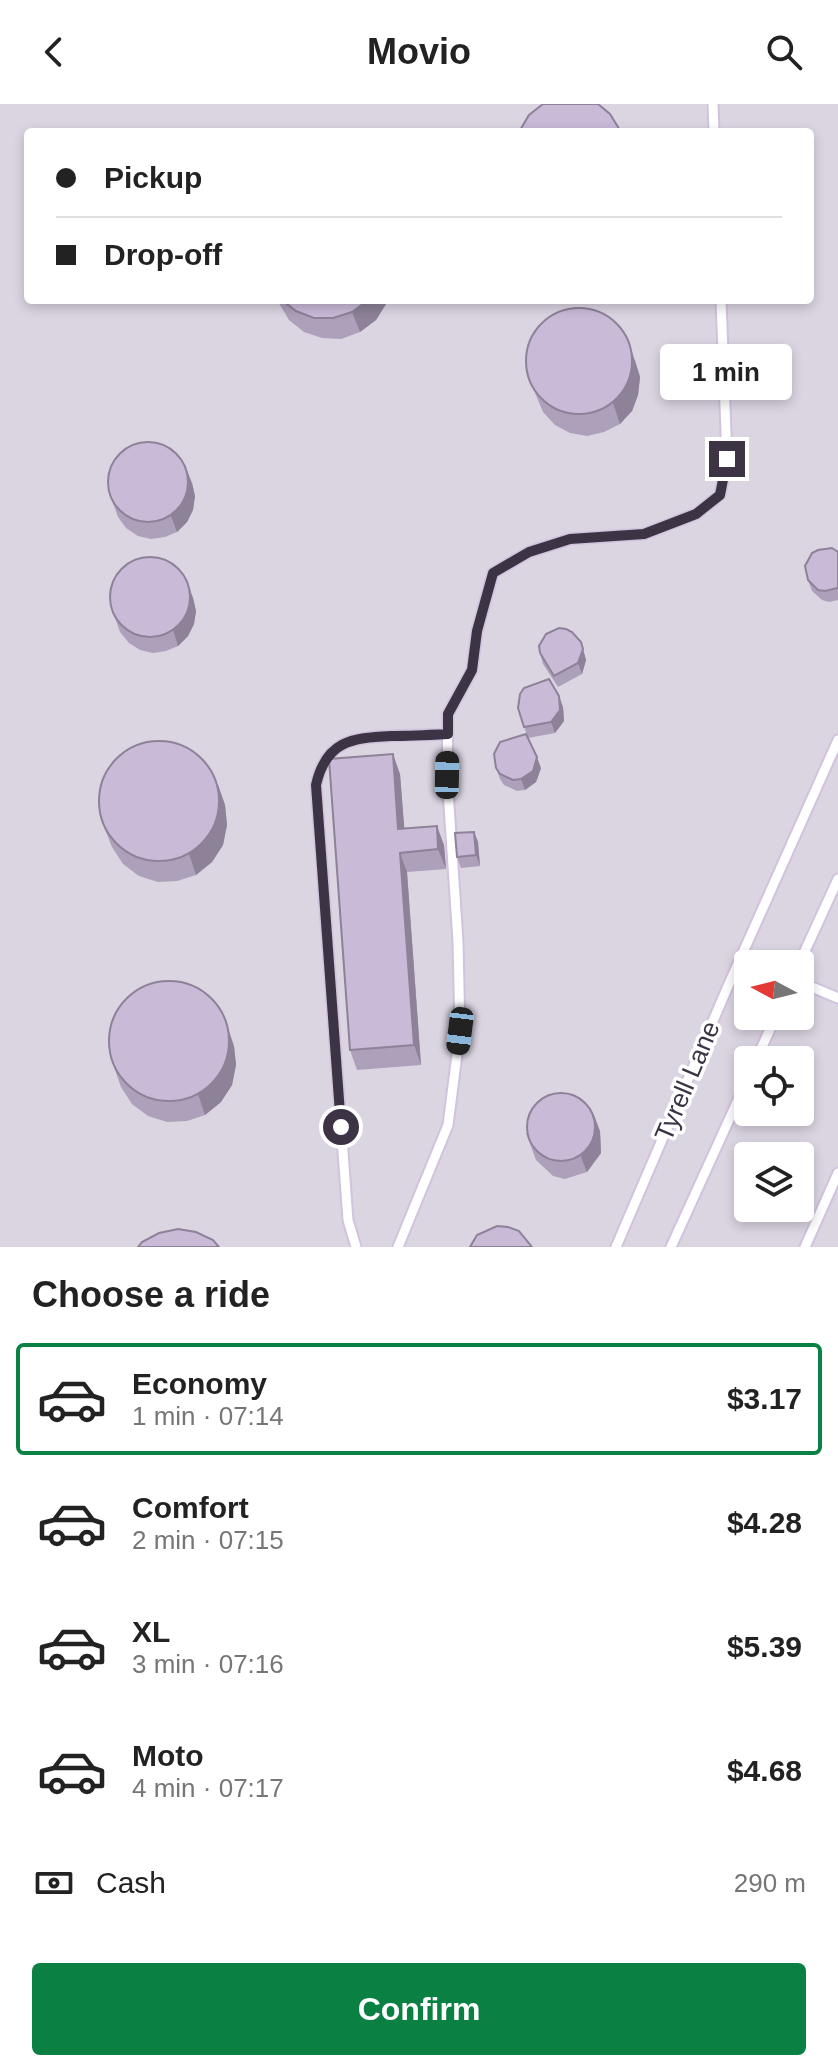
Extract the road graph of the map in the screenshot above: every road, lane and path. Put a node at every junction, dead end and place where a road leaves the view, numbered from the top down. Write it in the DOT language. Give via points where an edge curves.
graph roads {
  1 [pos="713,104"];
  2 [pos="714,128"];
  3 [pos="721,304"];
  4 [pos="448,734"];
  5 [pos="838,740"];
  6 [pos="838,879"];
  7 [pos="805,950"];
  8 [pos="814,988"];
  9 [pos="838,998"];
  10 [pos="734,1109"];
  11 [pos="838,1173"];
  12 [pos="356,1247"];
  13 [pos="398,1247"];
  14 [pos="616,1247"];
  15 [pos="671,1247"];
  16 [pos="805,1247"];
  1 -- 2 [label="lane"];
  3 -- 4 [label="lane" via="727,459 720,495 696,514 644,534 570,539 529,552 493,573 472,670 448,714"];
  4 -- 12 [label="lane" via="356,738 334,749 320,767 316,785 348,1220"];
  4 -- 13 [label="lane" via="460,1031 448,1125"];
  5 -- 14 [label="lane, Tyrell Lane"];
  6 -- 7 [label="lane"];
  8 -- 9 [label="lane"];
  10 -- 15 [label="lane"];
  11 -- 16 [label="lane"];
}
